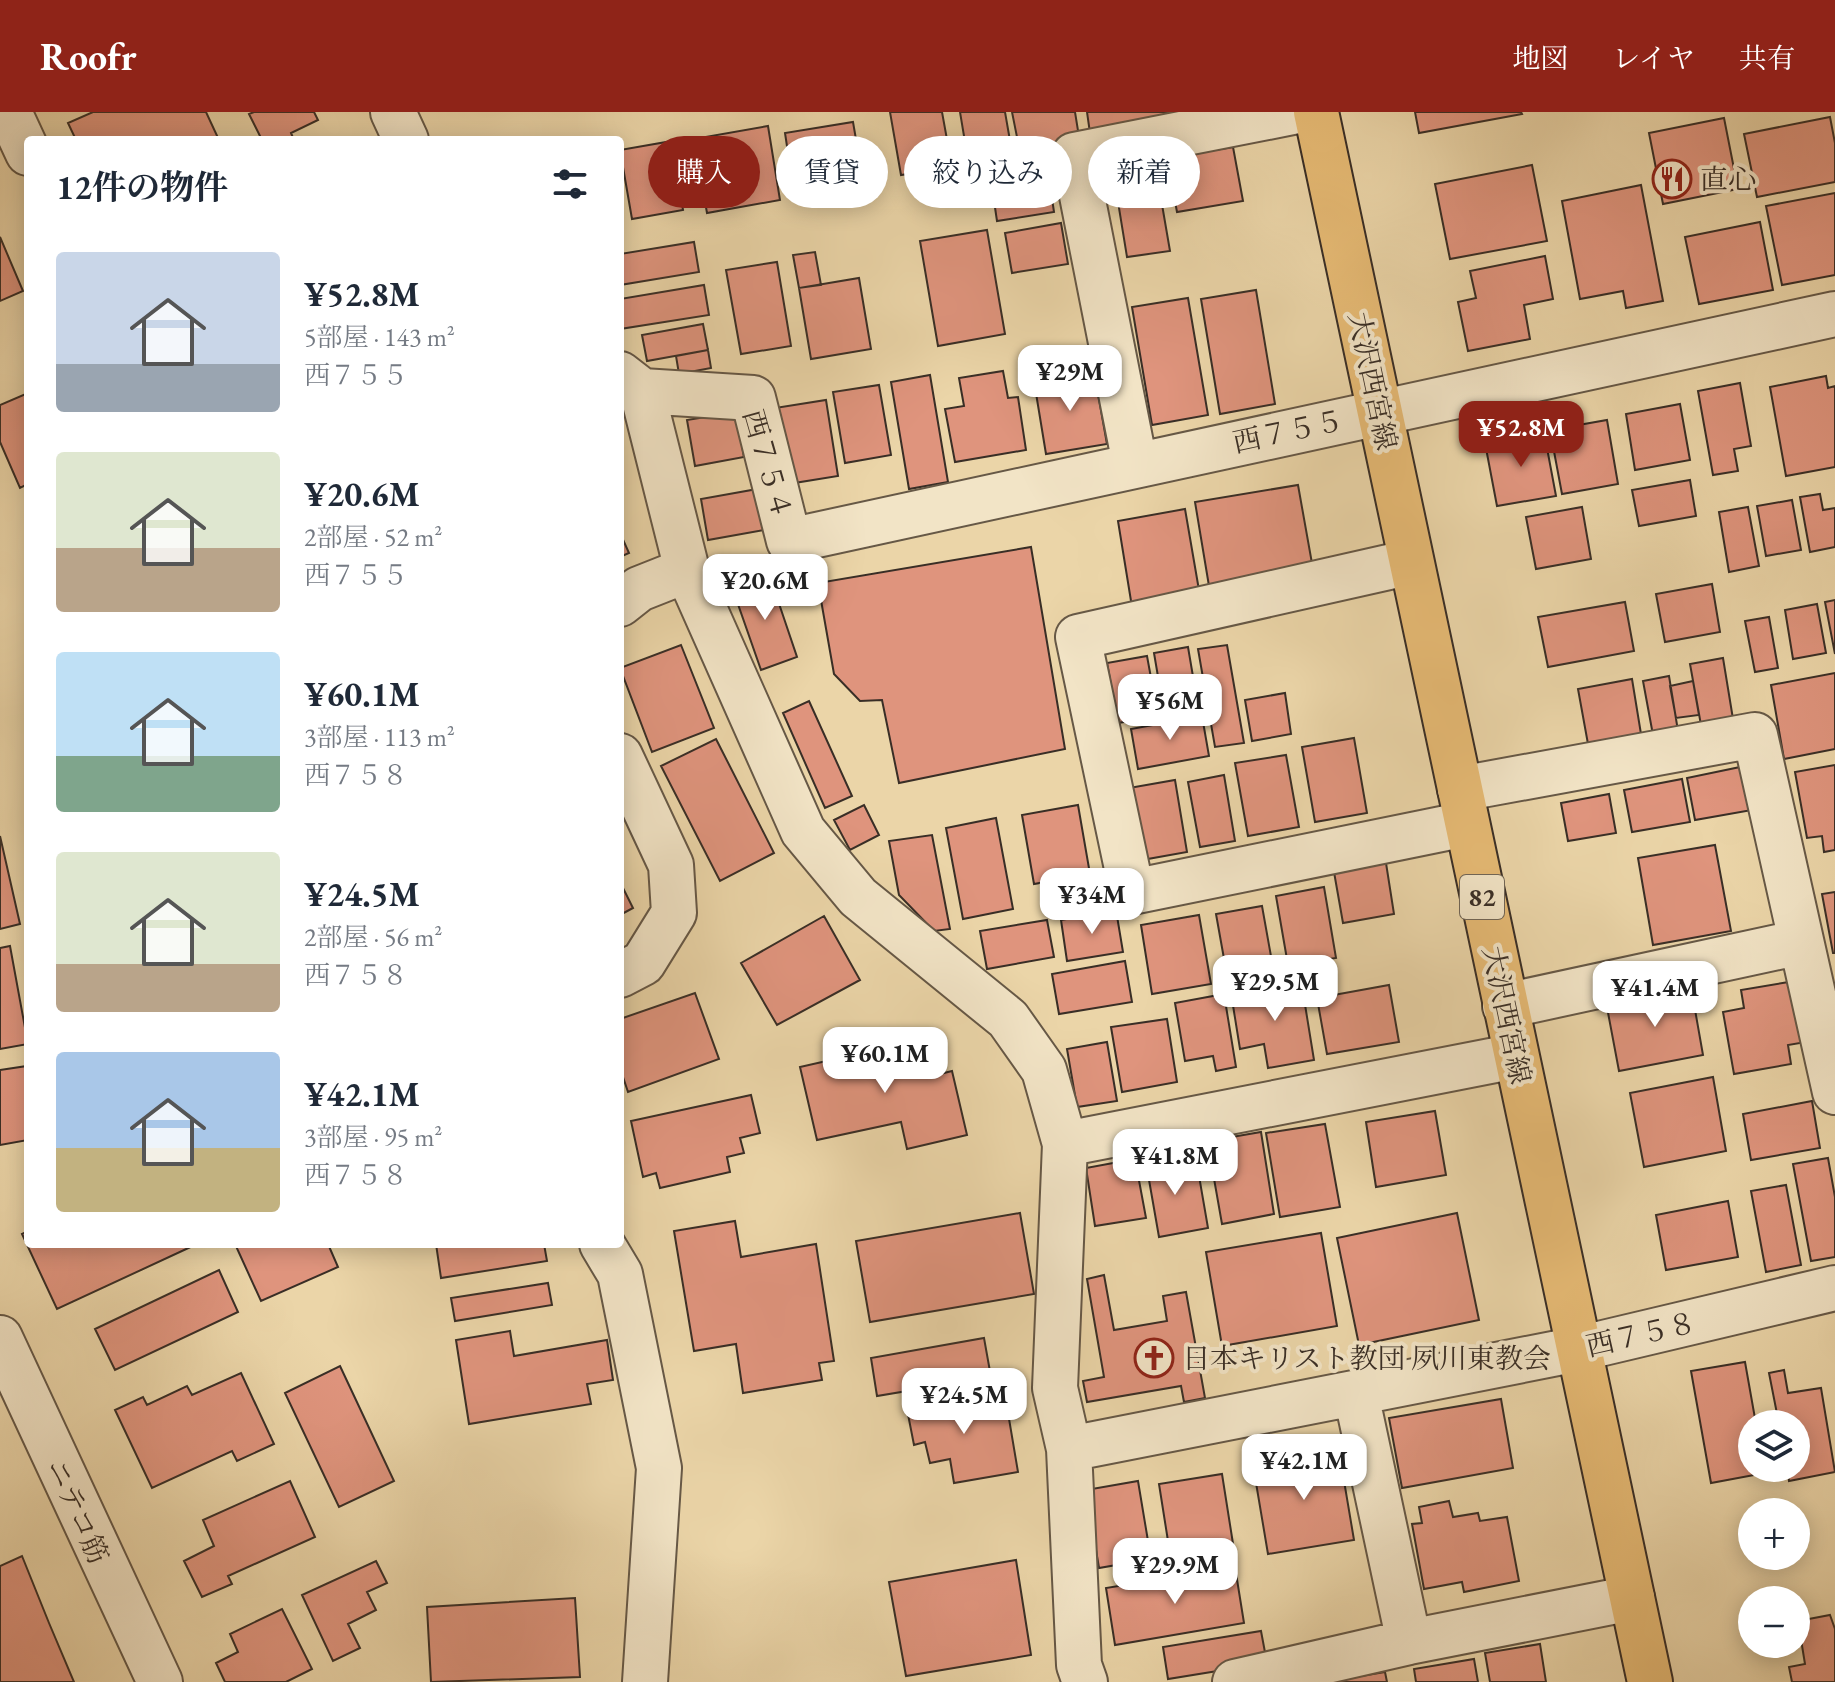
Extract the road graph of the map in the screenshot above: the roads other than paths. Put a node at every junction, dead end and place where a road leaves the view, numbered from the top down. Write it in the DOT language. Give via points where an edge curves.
graph roads {
  1 [pos="9,112"];
  2 [pos="393,112"];
  3 [pos="1293,112"];
  4 [pos="1316,112"];
  5 [pos="404,136"];
  6 [pos="24,144"];
  7 [pos="1835,314"];
  8 [pos="631,383"];
  9 [pos="1379,411"];
  10 [pos="1135,464"];
  11 [pos="789,541"];
  12 [pos="1411,562"];
  13 [pos="687,570"];
  14 [pos="624,601"];
  15 [pos="624,765"];
  16 [pos="1463,807"];
  17 [pos="1801,942"];
  18 [pos="624,973"];
  19 [pos="1505,1006"];
  20 [pos="1516,1056"];
  21 [pos="1835,1092"];
  22 [pos="1065,1144"];
  23 [pos="604,1248"];
  24 [pos="1835,1288"];
  25 [pos="0,1338"];
  26 [pos="1578,1349"];
  27 [pos="1356,1394"];
  28 [pos="1069,1449"];
  29 [pos="1632,1598"];
  30 [pos="1409,1642"];
  31 [pos="160,1682"];
  32 [pos="645,1682"];
  33 [pos="1085,1682"];
  34 [pos="1235,1682"];
  35 [pos="1650,1682"];
  1 -- 6 [label="street"];
  2 -- 5 [label="street"];
  3 -- 10 [label="street" via="1074,155"];
  4 -- 9 [label="main road, 大沢西宮線 / 82"];
  7 -- 9 [label="street, 西７５５"];
  8 -- 11 [label="street, 西７５４" via="753,398"];
  8 -- 13 [label="street"];
  9 -- 10 [label="street, 西７５５"];
  9 -- 12 [label="main road, 大沢西宮線 / 82"];
  10 -- 11 [label="street, 西７５５"];
  12 -- 16 [label="main road, 大沢西宮線 / 82"];
  12 -- 16 [label="street" via="1078,637 1132,892"];
  13 -- 14 [label="street" via="639,589"];
  13 -- 22 [label="street" via="803,831 858,897 1008,1019 1044,1070"];
  15 -- 18 [label="street" via="671,865 674,913 643,963"];
  16 -- 17 [label="street" via="1755,735"];
  16 -- 19 [label="main road, 大沢西宮線 / 82"];
  17 -- 19 [label="street"];
  17 -- 21 [label="street"];
  19 -- 20 [label="main road, 大沢西宮線 / 82"];
  20 -- 22 [label="street"];
  20 -- 26 [label="main road, 大沢西宮線 / 82"];
  22 -- 28 [label="street" via="1055,1388"];
  23 -- 32 [label="street" via="620,1274 659,1468"];
  24 -- 26 [label="street, 西７５８"];
  25 -- 31 [label="street, ニテコ筋"];
  26 -- 27 [label="street, 西７５８"];
  26 -- 29 [label="main road, 大沢西宮線 / 82"];
  27 -- 28 [label="street, 西７５８"];
  27 -- 30 [label="street"];
  28 -- 33 [label="street" via="1079,1665"];
  29 -- 30 [label="street"];
  29 -- 35 [label="main road, 大沢西宮線 / 82"];
  30 -- 34 [label="street"];
}
